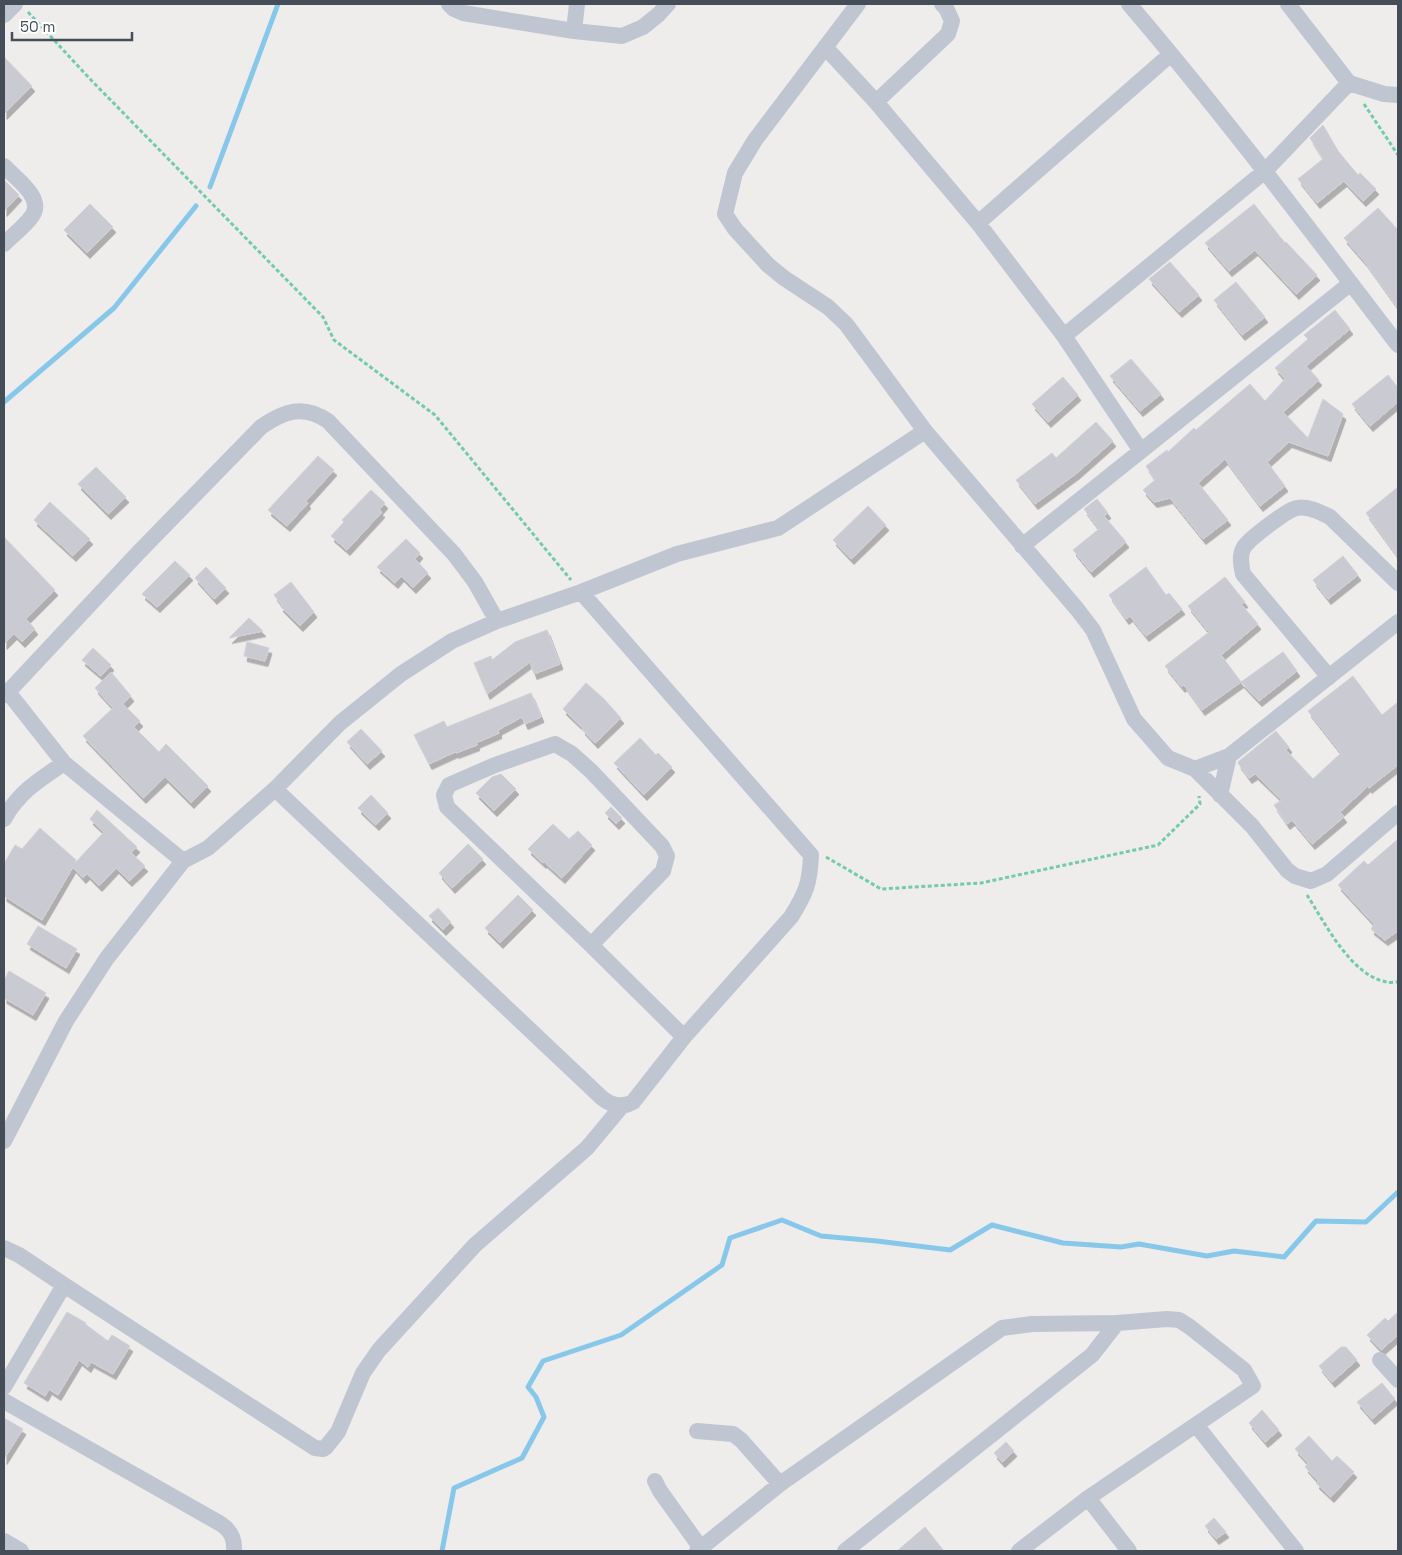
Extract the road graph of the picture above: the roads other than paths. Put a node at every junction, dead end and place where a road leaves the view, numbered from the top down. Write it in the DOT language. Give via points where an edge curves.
graph roads {
  1 [pos="449,4"];
  2 [pos="577,4"];
  3 [pos="668,4"];
  4 [pos="858,4"];
  5 [pos="942,4"];
  6 [pos="1128,4"];
  7 [pos="1288,4"];
  8 [pos="21,7"];
  9 [pos="4,15"];
  10 [pos="574,31"];
  11 [pos="825,47"];
  12 [pos="1172,54"];
  13 [pos="1349,83"];
  14 [pos="1398,95"];
  15 [pos="876,102"];
  16 [pos="4,166"];
  17 [pos="1265,171"];
  18 [pos="978,223"];
  19 [pos="4,244"];
  20 [pos="1351,283"];
  21 [pos="1064,336"];
  22 [pos="1398,345"];
  23 [pos="925,431"];
  24 [pos="1141,451"];
  25 [pos="1022,546"];
  26 [pos="1398,583"];
  27 [pos="581,592"];
  28 [pos="497,621"];
  29 [pos="1398,622"];
  30 [pos="1329,677"];
  31 [pos="6,694"];
  32 [pos="1229,756"];
  33 [pos="64,763"];
  34 [pos="1196,770"];
  35 [pos="275,789"];
  36 [pos="1220,795"];
  37 [pos="1398,813"];
  38 [pos="4,819"];
  39 [pos="184,861"];
  40 [pos="591,944"];
  41 [pos="684,1037"];
  42 [pos="622,1106"];
  43 [pos="4,1141"];
  44 [pos="4,1248"];
  45 [pos="64,1285"];
  46 [pos="1117,1323"];
  47 [pos="1380,1360"];
  48 [pos="1398,1380"];
  49 [pos="4,1387"];
  50 [pos="4,1401"];
  51 [pos="1196,1425"];
  52 [pos="697,1432"];
  53 [pos="655,1481"];
  54 [pos="780,1484"];
  55 [pos="1088,1498"];
  56 [pos="4,1541"];
  57 [pos="700,1550"];
  58 [pos="21,1551"];
  59 [pos="234,1551"];
  60 [pos="845,1551"];
  61 [pos="1019,1551"];
  62 [pos="1129,1551"];
  63 [pos="1296,1551"];
  1 -- 10 [label="street" via="463,13"];
  2 -- 10 [label="street"];
  3 -- 10 [label="street" via="643,27 622,36"];
  4 -- 11 [label="street"];
  5 -- 15 [label="street" via="952,21 948,34"];
  6 -- 12 [label="street"];
  7 -- 13 [label="street"];
  8 -- 9 [label="street"];
  11 -- 15 [label="street"];
  11 -- 23 [label="street" via="755,140 735,173 724,214 768,265 828,307 846,324"];
  12 -- 17 [label="street"];
  12 -- 18 [label="street"];
  13 -- 14 [label="street"];
  13 -- 17 [label="street"];
  15 -- 18 [label="street"];
  16 -- 19 [label="street" via="31,193 36,203 32,216"];
  17 -- 20 [label="street"];
  17 -- 21 [label="street"];
  18 -- 21 [label="street"];
  20 -- 22 [label="street"];
  20 -- 24 [label="street"];
  21 -- 24 [label="street"];
  23 -- 25 [label="street"];
  23 -- 27 [label="street" via="778,528 677,554"];
  24 -- 25 [label="street"];
  25 -- 34 [label="street" via="1093,630 1134,719 1168,758"];
  26 -- 30 [label="street" via="1330,517 1304,507 1289,510 1243,548 1243,574"];
  27 -- 28 [label="street"];
  27 -- 41 [label="street" via="810,855 810,875 804,896 791,917"];
  28 -- 31 [label="street" via="475,582 454,554 328,421 319,414 296,410 261,427"];
  28 -- 35 [label="street" via="452,641 401,674 340,723"];
  29 -- 30 [label="street"];
  30 -- 32 [label="street"];
  31 -- 33 [label="street"];
  32 -- 34 [label="street"];
  32 -- 36 [label="street"];
  33 -- 38 [label="street" via="18,798"];
  33 -- 39 [label="street"];
  34 -- 36 [label="street"];
  35 -- 39 [label="street" via="208,848"];
  35 -- 42 [label="street" via="602,1098"];
  36 -- 37 [label="street" via="1252,826 1287,870 1311,881 1327,874"];
  39 -- 43 [label="street" via="106,958 71,1013"];
  40 -- 40 [label="street" via="447,807 444,795 449,785 555,744 591,771 662,846 667,856 663,871"];
  40 -- 41 [label="street"];
  41 -- 42 [label="street" via="633,1102"];
  42 -- 45 [label="street" via="587,1148 475,1245 379,1350 363,1373 338,1432 322,1449 314,1448"];
  44 -- 45 [label="street"];
  45 -- 49 [label="street"];
  46 -- 51 [label="street" via="1179,1320 1244,1370 1253,1386"];
  46 -- 54 [label="street" via="1040,1323 1002,1328"];
  46 -- 60 [label="street" via="1092,1355"];
  47 -- 48 [label="street"];
  50 -- 59 [label="street" via="221,1524 232,1536"];
  51 -- 55 [label="street"];
  51 -- 63 [label="street"];
  52 -- 54 [label="street" via="737,1437"];
  53 -- 57 [label="street"];
  54 -- 57 [label="street"];
  55 -- 61 [label="street"];
  55 -- 62 [label="street"];
  56 -- 58 [label="street"];
}
